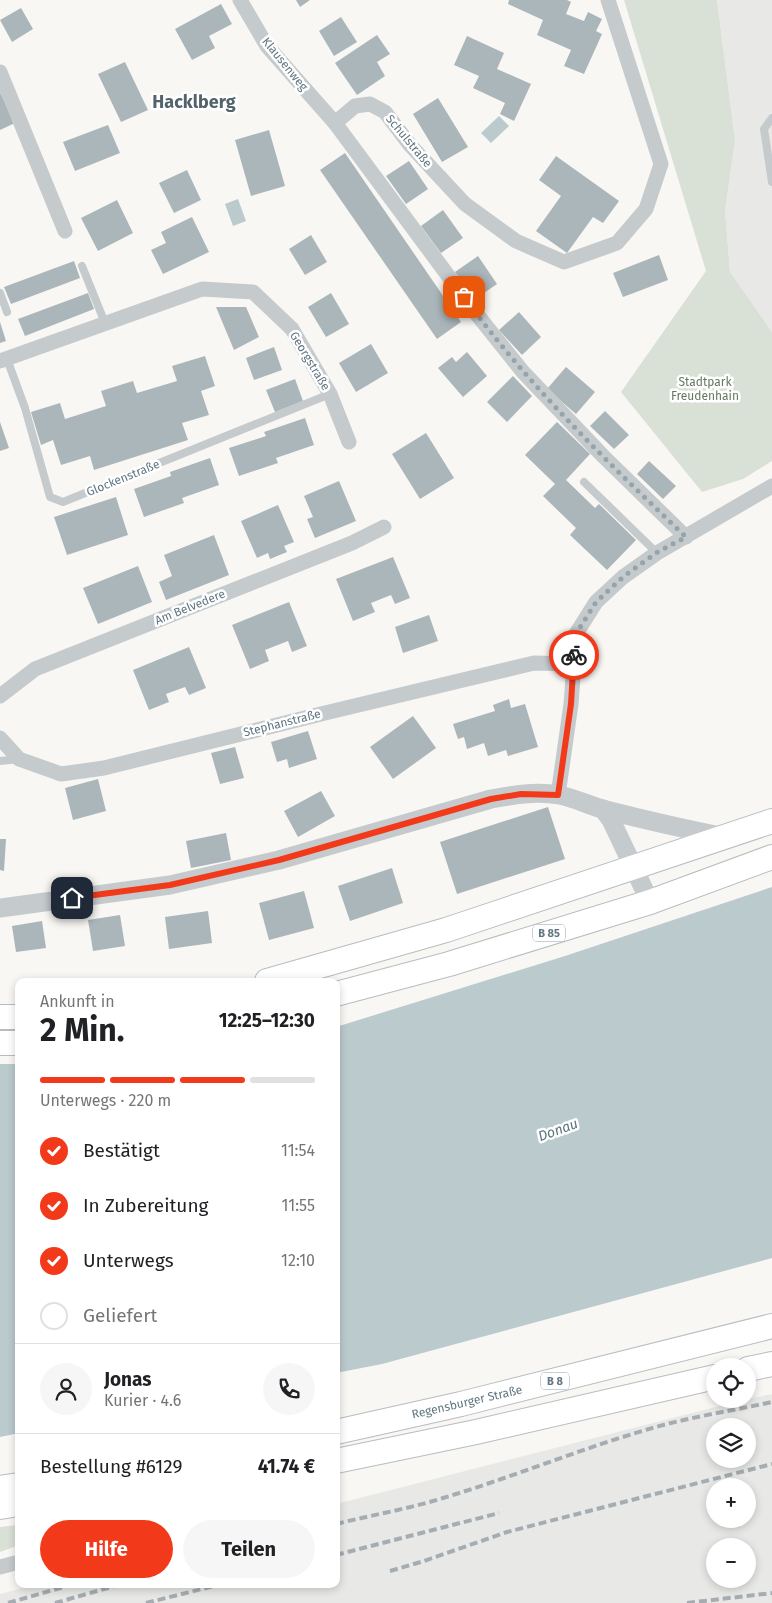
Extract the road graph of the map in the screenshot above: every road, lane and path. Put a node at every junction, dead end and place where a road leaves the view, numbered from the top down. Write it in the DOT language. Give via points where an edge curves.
graph roads {
  1 [pos="240,0"];
  2 [pos="608,0"];
  3 [pos="0,72"];
  4 [pos="772,118"];
  5 [pos="335,123"];
  6 [pos="772,182"];
  7 [pos="66,230"];
  8 [pos="82,266"];
  9 [pos="253,292"];
  10 [pos="0,293"];
  11 [pos="7,312"];
  12 [pos="105,323"];
  13 [pos="4,360"];
  14 [pos="330,394"];
  15 [pos="349,442"];
  16 [pos="584,482"];
  17 [pos="772,486"];
  18 [pos="384,527"];
  19 [pos="686,537"];
  20 [pos="656,553"];
  21 [pos="574,664"];
  22 [pos="0,696"];
  23 [pos="0,738"];
  24 [pos="19,759"];
  25 [pos="0,761"];
  26 [pos="558,795"];
  27 [pos="603,809"];
  28 [pos="772,821"];
  29 [pos="726,837"];
  30 [pos="772,857"];
  31 [pos="633,866"];
  32 [pos="650,902"];
  33 [pos="0,908"];
  34 [pos="278,978"];
  35 [pos="340,993"];
  36 [pos="0,1017"];
  37 [pos="15,1017"];
  38 [pos="15,1042"];
  39 [pos="0,1043"];
  40 [pos="772,1326"];
  41 [pos="772,1364"];
  42 [pos="756,1367"];
  43 [pos="706,1379"];
  44 [pos="340,1431"];
  45 [pos="340,1460"];
  46 [pos="15,1486"];
  47 [pos="0,1488"];
  48 [pos="15,1505"];
  49 [pos="0,1507"];
  50 [pos="15,1563"];
  51 [pos="0,1567"];
  1 -- 5 [label="street, Klausenweg" via="268,46"];
  2 -- 5 [label="street, Schulstraße" via="661,164 646,209 617,243 564,262 516,241 465,204 410,145 385,112 370,104 355,106"];
  3 -- 7 [label="street"];
  4 -- 6 [label="lane" via="764,129"];
  5 -- 19 [label="street" via="522,372"];
  8 -- 12 [label="lane"];
  9 -- 12 [label="street, Glockenstraße" via="202,289"];
  9 -- 14 [label="street, Georgstraße" via="292,329"];
  10 -- 11 [label="lane"];
  12 -- 13 [label="street, Glockenstraße"];
  13 -- 14 [label="lane, Glockenstraße" via="25,408 50,497 63,502"];
  14 -- 15 [label="street, Georgstraße"];
  16 -- 20 [label="lane"];
  17 -- 19 [label="street"];
  18 -- 22 [label="street, Am Belvedere" via="352,543 35,669"];
  19 -- 20 [label="street"];
  20 -- 21 [label="street" via="596,602 574,637"];
  21 -- 24 [label="street, Stephanstraße" via="534,663 104,768 62,774"];
  21 -- 26 [label="street"];
  23 -- 24 [label="street, Stephanstraße"];
  24 -- 25 [label="lane"];
  26 -- 27 [label="street"];
  26 -- 33 [label="street" via="521,794 491,799 279,860 170,885"];
  27 -- 29 [label="street"];
  27 -- 31 [label="street"];
  28 -- 29 [label="main road"];
  29 -- 31 [label="main road"];
  30 -- 32 [label="main road, B 85"];
  31 -- 32 [label="street"];
  31 -- 34 [label="main road" via="446,930"];
  32 -- 35 [label="main road, B 85" via="449,964"];
  36 -- 37 [label="main road"];
  38 -- 39 [label="main road"];
  40 -- 44 [label="main road, Regensburger Straße / B 8"];
  41 -- 42 [label="main road"];
  43 -- 45 [label="main road"];
  46 -- 47 [label="main road"];
  48 -- 49 [label="main road"];
  50 -- 51 [label="street"];
}
